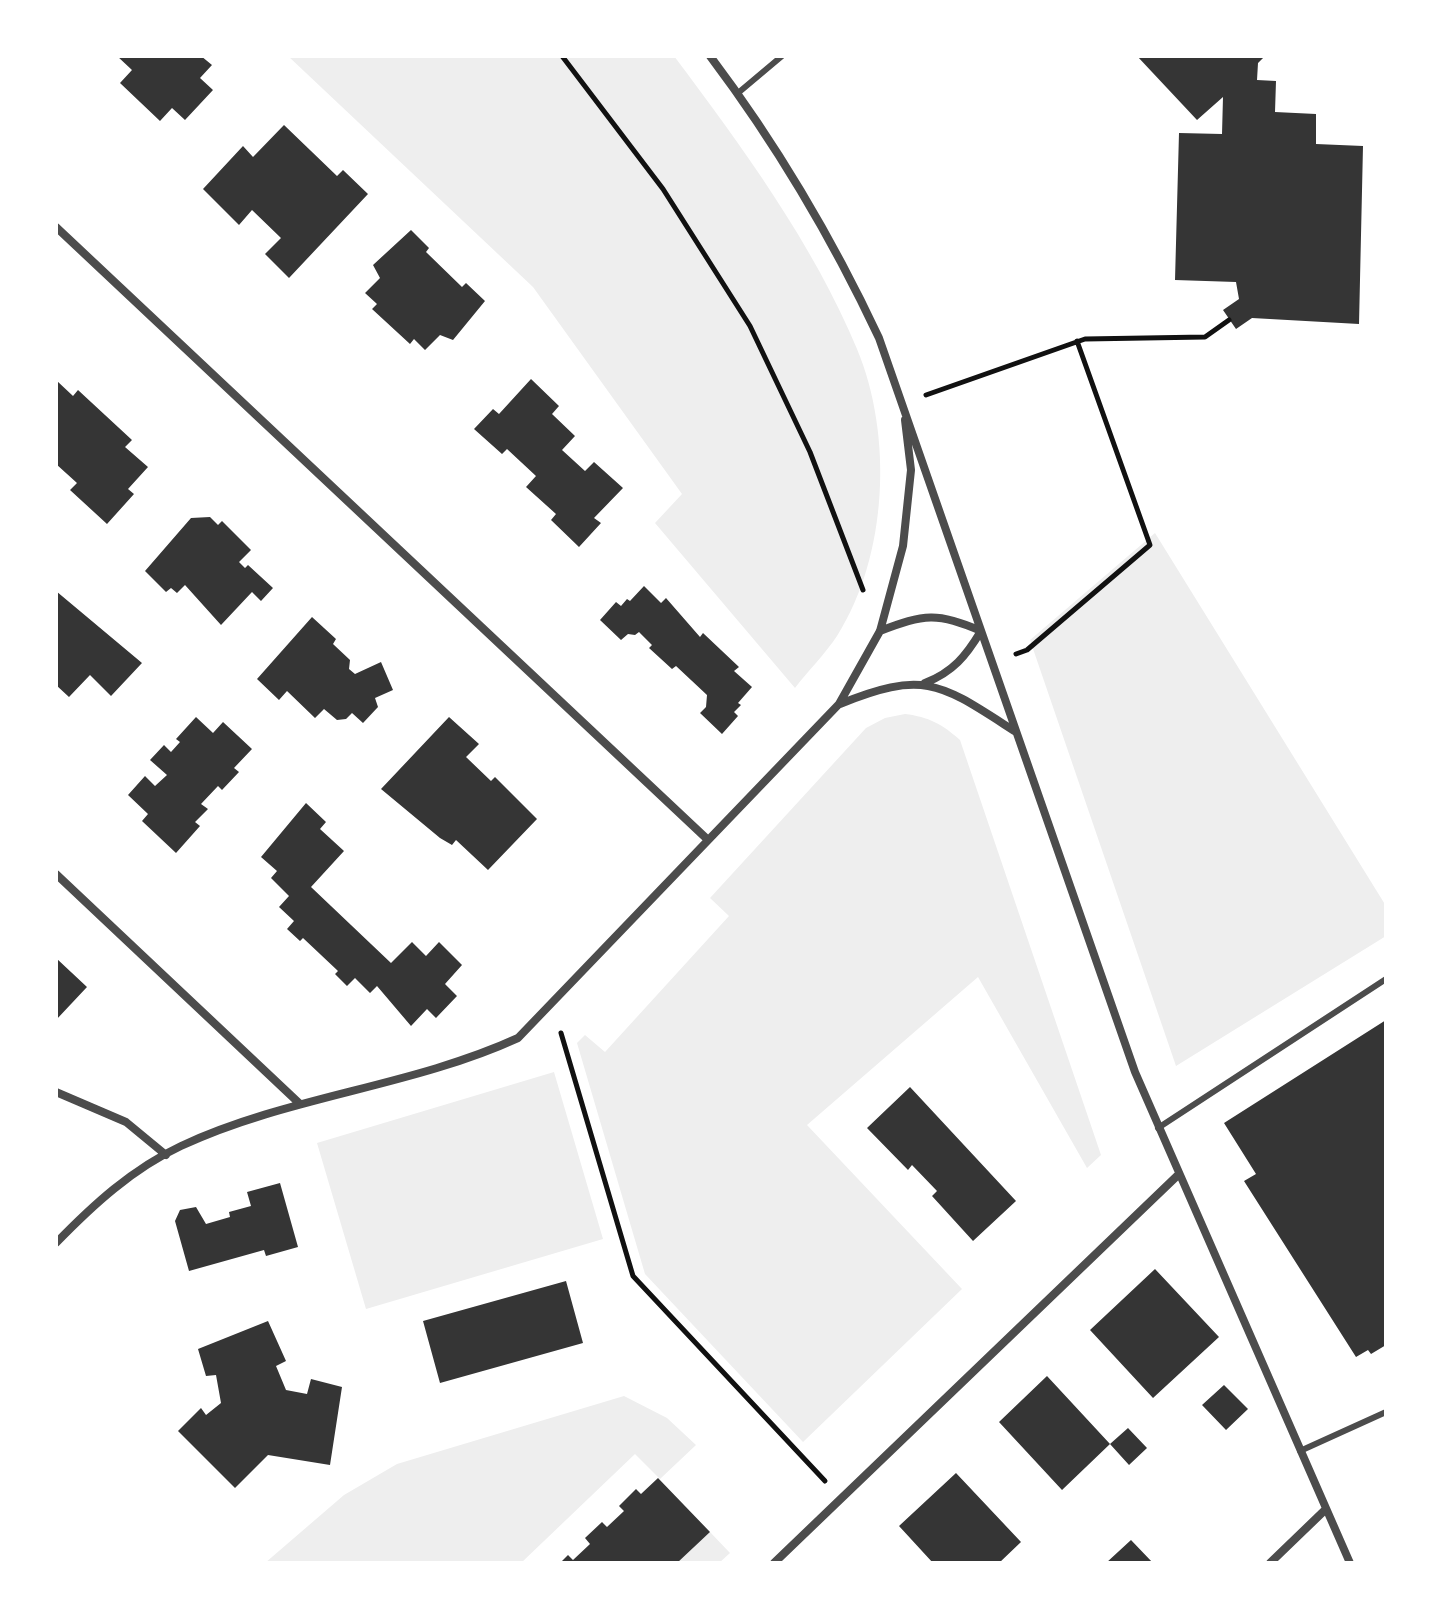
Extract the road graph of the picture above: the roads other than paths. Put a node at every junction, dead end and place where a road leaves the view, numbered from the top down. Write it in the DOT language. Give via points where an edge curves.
graph roads {
  1 [pos="710,56"];
  2 [pos="782,56"];
  3 [pos="738,93"];
  4 [pos="56,227"];
  5 [pos="903,403"];
  6 [pos="880,631"];
  7 [pos="981,631"];
  8 [pos="925,683"];
  9 [pos="839,704"];
  10 [pos="1016,732"];
  11 [pos="707,839"];
  12 [pos="56,874"];
  13 [pos="1386,979"];
  14 [pos="56,1092"];
  15 [pos="300,1104"];
  16 [pos="1157,1128"];
  17 [pos="166,1155"];
  18 [pos="1178,1175"];
  19 [pos="56,1243"];
  20 [pos="1386,1412"];
  21 [pos="1300,1451"];
  22 [pos="1326,1509"];
  23 [pos="774,1563"];
  24 [pos="1270,1563"];
  25 [pos="1350,1563"];
  1 -- 3 [label="street"];
  2 -- 3 [label="lane"];
  3 -- 5 [label="street" via="831,239 879,338"];
  4 -- 11 [label="street"];
  5 -- 6 [label="street" via="910,510"];
  5 -- 7 [label="street"];
  6 -- 7 [label="street" via="931,616"];
  6 -- 9 [label="street"];
  7 -- 8 [label="street" via="963,659"];
  7 -- 10 [label="street"];
  8 -- 9 [label="street" via="877,689"];
  8 -- 10 [label="street"];
  9 -- 11 [label="street"];
  10 -- 16 [label="street"];
  11 -- 15 [label="street" via="518,1038 481,1055"];
  12 -- 15 [label="street"];
  13 -- 16 [label="lane"];
  14 -- 17 [label="street" via="126,1122"];
  15 -- 17 [label="street"];
  16 -- 18 [label="street"];
  17 -- 19 [label="street" via="108,1191"];
  18 -- 21 [label="street"];
  18 -- 23 [label="street"];
  20 -- 21 [label="lane"];
  21 -- 22 [label="street"];
  22 -- 24 [label="street"];
  22 -- 25 [label="street"];
}
